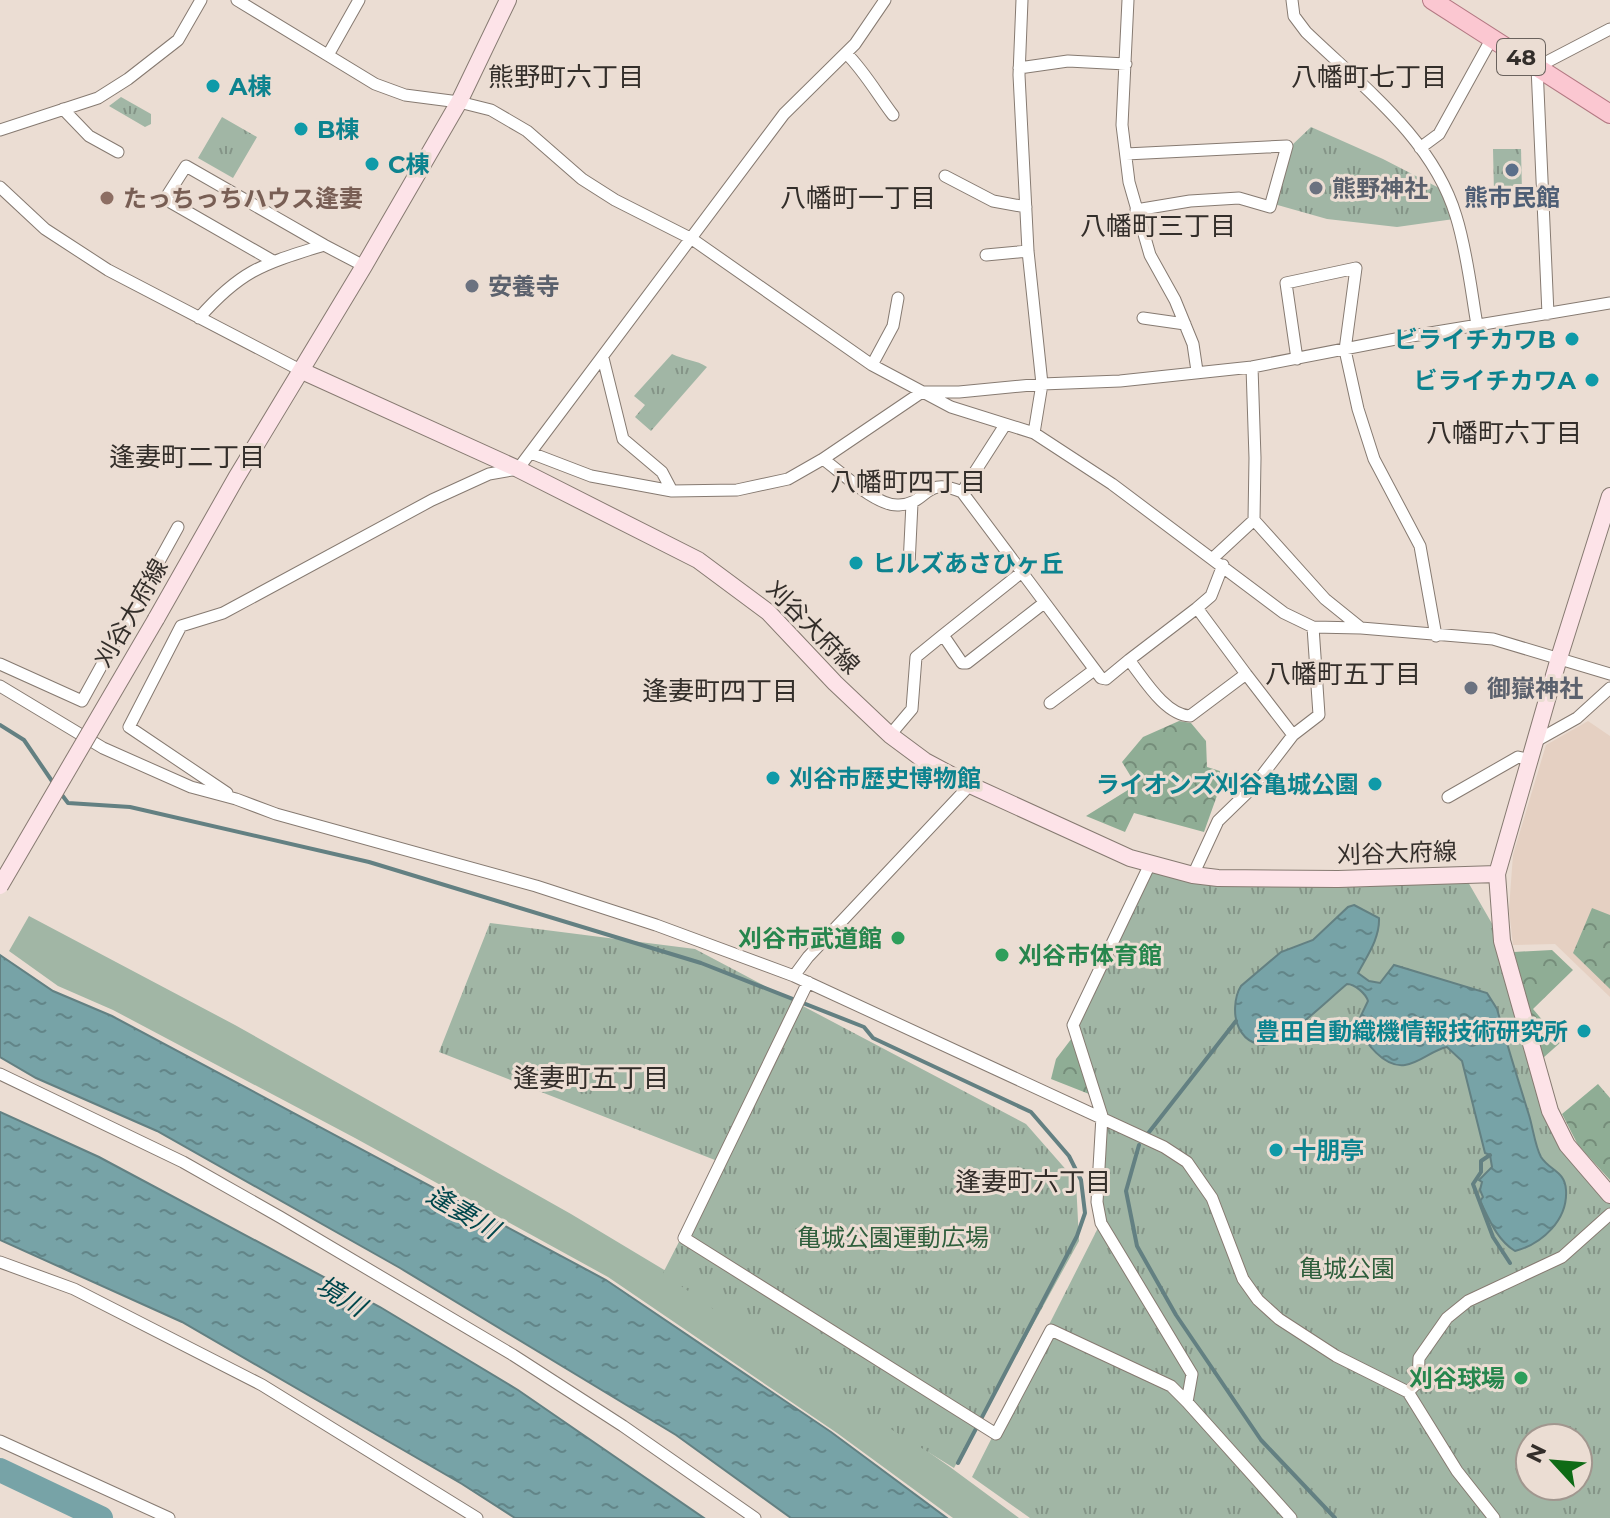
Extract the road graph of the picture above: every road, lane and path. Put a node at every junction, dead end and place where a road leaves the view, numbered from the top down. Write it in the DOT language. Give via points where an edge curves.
graph roads {
  1 [pos="201,0"];
  2 [pos="237,0"];
  3 [pos="359,0"];
  4 [pos="508,0"];
  5 [pos="885,0"];
  6 [pos="1022,0"];
  7 [pos="1128,0"];
  8 [pos="1292,0"];
  9 [pos="1432,0"];
  10 [pos="1610,29"];
  11 [pos="1492,38"];
  12 [pos="846,53"];
  13 [pos="328,55"];
  14 [pos="1126,64"];
  15 [pos="1537,67"];
  16 [pos="1019,68"];
  17 [pos="459,102"];
  18 [pos="63,109"];
  19 [pos="1610,114"];
  20 [pos="893,115"];
  21 [pos="0,130"];
  22 [pos="1420,148"];
  23 [pos="118,152"];
  24 [pos="1126,154"];
  25 [pos="945,176"];
  26 [pos="0,187"];
  27 [pos="1026,207"];
  28 [pos="1136,210"];
  29 [pos="692,239"];
  30 [pos="324,245"];
  31 [pos="1028,251"];
  32 [pos="986,255"];
  33 [pos="273,261"];
  34 [pos="364,266"];
  35 [pos="898,298"];
  36 [pos="1610,303"];
  37 [pos="1548,314"];
  38 [pos="199,318"];
  39 [pos="1143,318"];
  40 [pos="1185,324"];
  41 [pos="1477,325"];
  42 [pos="1345,350"];
  43 [pos="603,358"];
  44 [pos="1297,359"];
  45 [pos="872,365"];
  46 [pos="1252,367"];
  47 [pos="302,371"];
  48 [pos="1197,371"];
  49 [pos="1042,384"];
  50 [pos="922,392"];
  51 [pos="1005,425"];
  52 [pos="1034,433"];
  53 [pos="531,453"];
  54 [pos="823,459"];
  55 [pos="518,469"];
  56 [pos="672,491"];
  57 [pos="962,492"];
  58 [pos="1610,496"];
  59 [pos="912,503"];
  60 [pos="1254,520"];
  61 [pos="178,527"];
  62 [pos="1218,561"];
  63 [pos="909,565"];
  64 [pos="1022,572"];
  65 [pos="1044,603"];
  66 [pos="1197,608"];
  67 [pos="1313,627"];
  68 [pos="1361,628"];
  69 [pos="943,635"];
  70 [pos="1436,636"];
  71 [pos="1559,658"];
  72 [pos="1129,660"];
  73 [pos="0,664"];
  74 [pos="1094,670"];
  75 [pos="1246,674"];
  76 [pos="1610,674"];
  77 [pos="0,686"];
  78 [pos="1610,688"];
  79 [pos="1050,703"];
  80 [pos="890,735"];
  81 [pos="1293,735"];
  82 [pos="1536,741"];
  83 [pos="1531,760"];
  84 [pos="970,785"];
  85 [pos="1448,797"];
  86 [pos="236,799"];
  87 [pos="1150,864"];
  88 [pos="1497,874"];
  89 [pos="1193,875"];
  90 [pos="0,886"];
  91 [pos="794,976"];
  92 [pos="808,982"];
  93 [pos="0,1074"];
  94 [pos="1102,1116"];
  95 [pos="1610,1195"];
  96 [pos="1610,1214"];
  97 [pos="0,1262"];
  98 [pos="1408,1392"];
  99 [pos="1187,1402"];
  100 [pos="0,1441"];
  101 [pos="169,1518"];
  102 [pos="477,1518"];
  103 [pos="755,1518"];
  104 [pos="1291,1518"];
  105 [pos="1494,1518"];
  1 -- 18 [label="street" via="178,40 98,98"];
  2 -- 13 [label="street"];
  3 -- 13 [label="street"];
  4 -- 17 [label="main road"];
  5 -- 12 [label="street"];
  6 -- 16 [label="street"];
  7 -- 14 [label="street"];
  8 -- 22 [label="street" via="1294,16 1306,32"];
  9 -- 11 [label="main road, 48"];
  10 -- 15 [label="street"];
  11 -- 15 [label="main road, 48"];
  11 -- 22 [label="street" via="1439,134"];
  12 -- 20 [label="street" via="865,71"];
  12 -- 29 [label="street" via="784,114"];
  13 -- 17 [label="street" via="375,84 405,95"];
  14 -- 16 [label="street" via="1068,61"];
  14 -- 24 [label="street"];
  15 -- 19 [label="main road, 48"];
  15 -- 37 [label="street"];
  16 -- 27 [label="street"];
  17 -- 29 [label="street" via="491,110 527,131 582,179"];
  17 -- 34 [label="main road"];
  18 -- 21 [label="street"];
  18 -- 23 [label="street" via="89,136"];
  22 -- 41 [label="street" via="1456,215"];
  24 -- 28 [label="street"];
  24 -- 28 [label="street" via="1287,146 1270,207 1239,198"];
  25 -- 27 [label="street" via="993,201"];
  26 -- 38 [label="street" via="45,229"];
  27 -- 31 [label="street"];
  28 -- 40 [label="street" via="1150,255"];
  29 -- 43 [label="street"];
  29 -- 45 [label="street"];
  30 -- 33 [label="street"];
  30 -- 33 [label="street" via="186,166 165,199"];
  30 -- 34 [label="street"];
  31 -- 32 [label="street"];
  31 -- 49 [label="street"];
  33 -- 38 [label="street" via="224,290"];
  34 -- 47 [label="main road"];
  35 -- 45 [label="street" via="893,326"];
  36 -- 37 [label="street"];
  37 -- 41 [label="street"];
  38 -- 47 [label="street"];
  39 -- 40 [label="street"];
  40 -- 48 [label="street"];
  41 -- 42 [label="street"];
  42 -- 44 [label="street"];
  42 -- 44 [label="street" via="1356,268 1286,283"];
  42 -- 70 [label="street" via="1374,459 1420,546"];
  43 -- 53 [label="street"];
  43 -- 56 [label="street" via="623,439 662,472"];
  44 -- 46 [label="street"];
  45 -- 50 [label="street"];
  46 -- 48 [label="street"];
  46 -- 60 [label="street"];
  47 -- 55 [label="main road, 刈谷大府線"];
  47 -- 90 [label="main road, 刈谷大府線, bridge"];
  48 -- 49 [label="street"];
  49 -- 50 [label="street"];
  49 -- 52 [label="street"];
  50 -- 51 [label="street"];
  50 -- 54 [label="street"];
  51 -- 52 [label="street"];
  51 -- 57 [label="street"];
  52 -- 62 [label="street"];
  53 -- 55 [label="street"];
  53 -- 56 [label="street" via="591,476"];
  54 -- 56 [label="street" via="788,479 762,485"];
  54 -- 59 [label="street" via="869,494 895,506"];
  55 -- 80 [label="main road, 刈谷大府線" via="698,560 729,581 768,612"];
  55 -- 86 [label="street" via="489,474 432,500 223,613 181,626 129,727"];
  57 -- 59 [label="street" via="946,485 929,489"];
  57 -- 64 [label="street"];
  58 -- 71 [label="main road"];
  59 -- 63 [label="street"];
  60 -- 62 [label="street"];
  60 -- 68 [label="street" via="1325,599"];
  61 -- 73 [label="street" via="82,701"];
  62 -- 66 [label="street" via="1211,596"];
  62 -- 67 [label="street" via="1284,613"];
  64 -- 65 [label="street"];
  64 -- 69 [label="street"];
  65 -- 69 [label="street" via="967,663"];
  65 -- 74 [label="street"];
  66 -- 72 [label="street"];
  66 -- 75 [label="street"];
  67 -- 68 [label="street"];
  67 -- 81 [label="street" via="1319,715"];
  68 -- 70 [label="street"];
  69 -- 80 [label="street" via="916,657 912,709"];
  70 -- 71 [label="street" via="1493,639"];
  71 -- 76 [label="street"];
  71 -- 82 [label="main road"];
  72 -- 74 [label="street" via="1106,679"];
  72 -- 75 [label="street" via="1159,698 1190,716"];
  74 -- 79 [label="street"];
  75 -- 81 [label="street"];
  77 -- 86 [label="street" via="103,748 191,787"];
  78 -- 82 [label="street" via="1577,718"];
  80 -- 84 [label="main road, 刈谷大府線"];
  81 -- 89 [label="street" via="1253,787 1218,821"];
  82 -- 83 [label="main road"];
  83 -- 85 [label="street" via="1518,757"];
  83 -- 88 [label="main road"];
  84 -- 87 [label="main road, 刈谷大府線"];
  84 -- 91 [label="street"];
  86 -- 91 [label="street" via="536,886"];
  87 -- 89 [label="main road, 刈谷大府線"];
  87 -- 94 [label="street" via="1073,1025"];
  88 -- 89 [label="main road, 刈谷大府線" via="1282,880"];
  88 -- 95 [label="main road" via="1502,941 1550,1111 1567,1145"];
  91 -- 92 [label="street"];
  92 -- 94 [label="street"];
  92 -- 99 [label="street" via="684,1238 996,1434 1051,1330 1171,1386"];
  93 -- 103 [label="street" via="183,1162 316,1237 513,1355"];
  94 -- 98 [label="street" via="1187,1162 1212,1198 1243,1279 1268,1310 1336,1356"];
  94 -- 99 [label="street" via="1097,1202 1101,1223 1192,1374"];
  96 -- 98 [label="street" via="1562,1257 1468,1301 1447,1318 1419,1358 1418,1382"];
  97 -- 102 [label="street" via="74,1289 262,1385"];
  98 -- 105 [label="street" via="1457,1471"];
  99 -- 104 [label="street"];
  100 -- 101 [label="street"];
}
